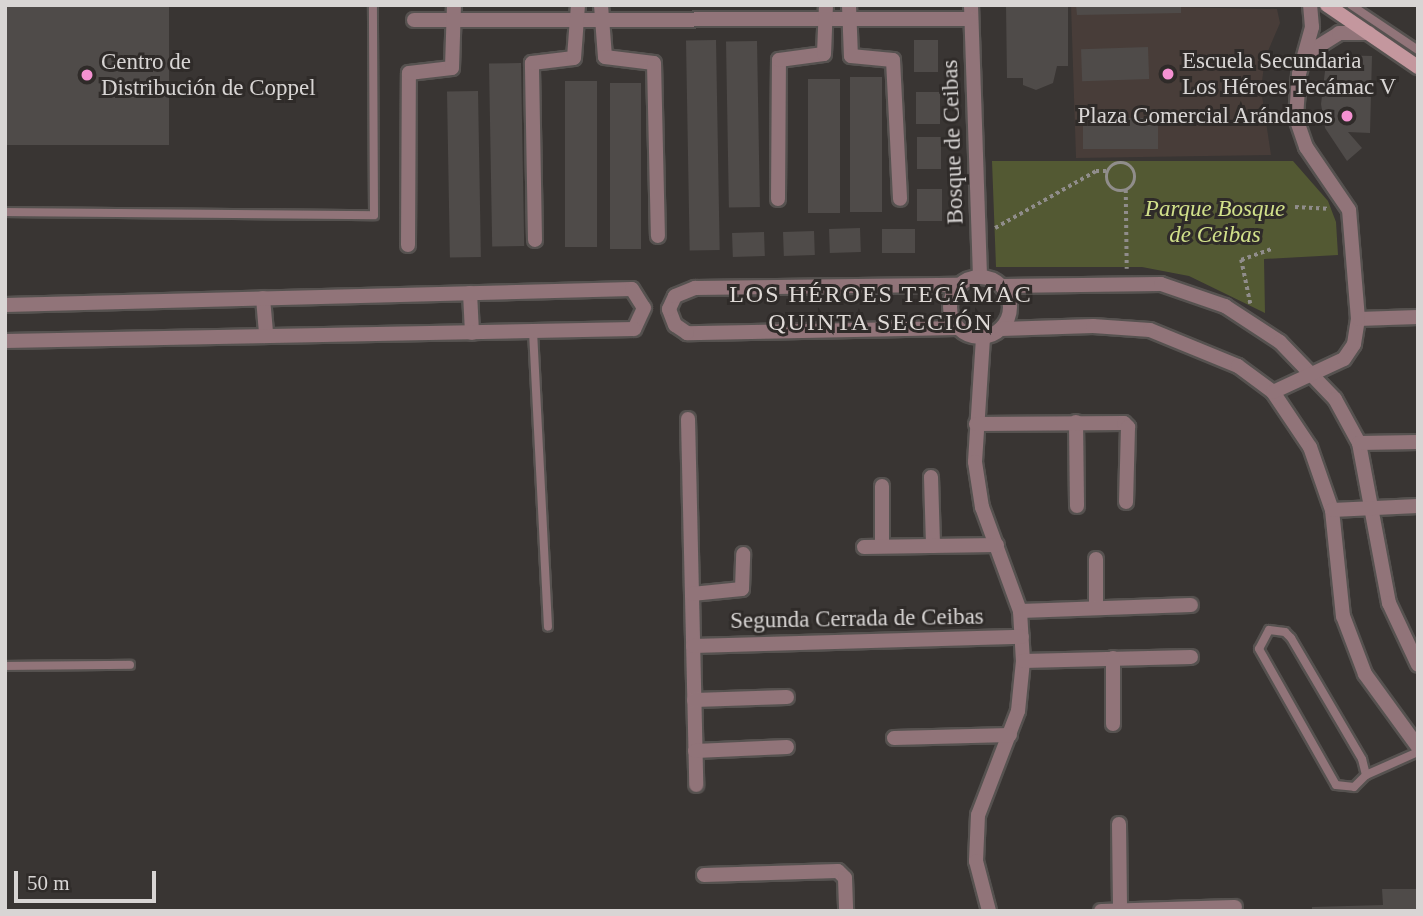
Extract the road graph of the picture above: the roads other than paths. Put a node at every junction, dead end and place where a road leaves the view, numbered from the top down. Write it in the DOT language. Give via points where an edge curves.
graph roads {
  1 [pos="373,5"];
  2 [pos="1310,5"];
  3 [pos="1327,5"];
  4 [pos="1351,5"];
  5 [pos="578,12"];
  6 [pos="826,12"];
  7 [pos="848,12"];
  8 [pos="971,12"];
  9 [pos="455,13"];
  10 [pos="601,13"];
  11 [pos="414,20"];
  12 [pos="1369,33"];
  13 [pos="1418,50"];
  14 [pos="1306,54"];
  15 [pos="1418,67"];
  16 [pos="778,199"];
  17 [pos="900,199"];
  18 [pos="5,212"];
  19 [pos="658,236"];
  20 [pos="535,240"];
  21 [pos="408,245"];
  22 [pos="980,276"];
  23 [pos="958,285"];
  24 [pos="1002,286"];
  25 [pos="470,293"];
  26 [pos="263,298"];
  27 [pos="5,305"];
  28 [pos="1418,317"];
  29 [pos="1358,319"];
  30 [pos="957,328"];
  31 [pos="1001,329"];
  32 [pos="533,331"];
  33 [pos="472,332"];
  34 [pos="265,336"];
  35 [pos="983,338"];
  36 [pos="5,341"];
  37 [pos="1314,374"];
  38 [pos="1273,392"];
  39 [pos="688,419"];
  40 [pos="1076,422"];
  41 [pos="975,424"];
  42 [pos="1418,442"];
  43 [pos="1359,443"];
  44 [pos="931,477"];
  45 [pos="882,486"];
  46 [pos="1126,502"];
  47 [pos="1077,506"];
  48 [pos="1374,506"];
  49 [pos="1418,506"];
  50 [pos="1332,510"];
  51 [pos="997,545"];
  52 [pos="882,546"];
  53 [pos="933,546"];
  54 [pos="864,547"];
  55 [pos="743,554"];
  56 [pos="1096,559"];
  57 [pos="692,594"];
  58 [pos="1191,605"];
  59 [pos="1096,608"];
  60 [pos="1020,611"];
  61 [pos="548,627"];
  62 [pos="1022,637"];
  63 [pos="692,646"];
  64 [pos="1191,657"];
  65 [pos="1114,658"];
  66 [pos="1023,660"];
  67 [pos="131,665"];
  68 [pos="1418,665"];
  69 [pos="5,666"];
  70 [pos="787,697"];
  71 [pos="694,700"];
  72 [pos="1113,724"];
  73 [pos="1010,735"];
  74 [pos="894,738"];
  75 [pos="787,747"];
  76 [pos="1418,749"];
  77 [pos="695,751"];
  78 [pos="1366,775"];
  79 [pos="696,785"];
  80 [pos="1119,824"];
  81 [pos="704,875"];
  82 [pos="1235,907"];
  83 [pos="1121,910"];
  84 [pos="846,911"];
  85 [pos="989,911"];
  86 [pos="1101,911"];
  1 -- 18 [label="lane" via="374,215"];
  2 -- 14 [label="street" via="1312,27"];
  3 -- 12 [label="main road"];
  4 -- 13 [label="lane"];
  5 -- 9 [label="street"];
  5 -- 10 [label="street"];
  5 -- 20 [label="street" via="574,58 532,63"];
  6 -- 7 [label="street"];
  6 -- 10 [label="street"];
  6 -- 16 [label="street" via="826,51 821,57 779,60"];
  7 -- 8 [label="street"];
  7 -- 17 [label="street" via="851,56 893,60"];
  8 -- 22 [label="street, Bosque de Ceibas"];
  9 -- 11 [label="street"];
  9 -- 21 [label="street" via="452,68 409,74"];
  10 -- 19 [label="street" via="605,57 654,63"];
  12 -- 14 [label="street" via="1339,33"];
  12 -- 15 [label="main road"];
  14 -- 29 [label="street" via="1299,74 1296,118 1306,147 1349,209"];
  22 -- 23 [label="street"];
  22 -- 24 [label="street"];
  23 -- 30 [label="street" via="950,299 950,314"];
  23 -- 30 [label="street" via="695,288 675,296 669,309 675,325 687,333"];
  24 -- 31 [label="street" via="1011,307"];
  24 -- 37 [label="street" via="1127,282 1195,293 1253,322"];
  25 -- 26 [label="street"];
  25 -- 32 [label="street" via="632,289 644,308 634,330"];
  25 -- 33 [label="street"];
  26 -- 27 [label="street"];
  26 -- 34 [label="street"];
  28 -- 29 [label="street"];
  29 -- 37 [label="street" via="1354,344 1344,359"];
  30 -- 35 [label="street"];
  31 -- 35 [label="street"];
  31 -- 38 [label="street" via="1093,326 1150,330 1238,366"];
  32 -- 33 [label="street"];
  32 -- 61 [label="lane"];
  33 -- 34 [label="street"];
  34 -- 36 [label="street"];
  35 -- 41 [label="street"];
  37 -- 38 [label="street"];
  37 -- 43 [label="street" via="1335,399"];
  38 -- 50 [label="street" via="1310,447"];
  39 -- 57 [label="street"];
  40 -- 41 [label="street"];
  40 -- 46 [label="street" via="1118,421 1128,427"];
  40 -- 47 [label="street"];
  41 -- 51 [label="street" via="982,507"];
  42 -- 43 [label="street"];
  43 -- 48 [label="street"];
  44 -- 53 [label="street"];
  45 -- 52 [label="street"];
  48 -- 49 [label="street"];
  48 -- 50 [label="street"];
  48 -- 68 [label="street" via="1389,603"];
  50 -- 76 [label="street" via="1343,616 1365,674"];
  51 -- 53 [label="street"];
  51 -- 60 [label="street"];
  52 -- 53 [label="street"];
  52 -- 54 [label="street"];
  55 -- 57 [label="street" via="742,589"];
  56 -- 59 [label="street"];
  57 -- 63 [label="street"];
  58 -- 59 [label="street"];
  59 -- 60 [label="street"];
  60 -- 62 [label="street"];
  62 -- 63 [label="street, Segunda Cerrada de Ceibas"];
  62 -- 66 [label="street"];
  63 -- 71 [label="street"];
  64 -- 65 [label="street"];
  65 -- 66 [label="street"];
  65 -- 72 [label="street"];
  66 -- 73 [label="street" via="1018,711"];
  67 -- 69 [label="lane"];
  70 -- 71 [label="street"];
  71 -- 77 [label="street"];
  73 -- 74 [label="street"];
  73 -- 85 [label="street" via="978,814 976,861"];
  75 -- 77 [label="street"];
  76 -- 78 [label="lane"];
  77 -- 79 [label="street"];
  78 -- 78 [label="lane" via="1362,759 1291,638 1285,632 1269,630 1259,649 1330,779 1344,788 1354,787"];
  80 -- 83 [label="street"];
  81 -- 84 [label="street" via="838,871 845,878"];
  82 -- 83 [label="street"];
  83 -- 86 [label="street"];
}
